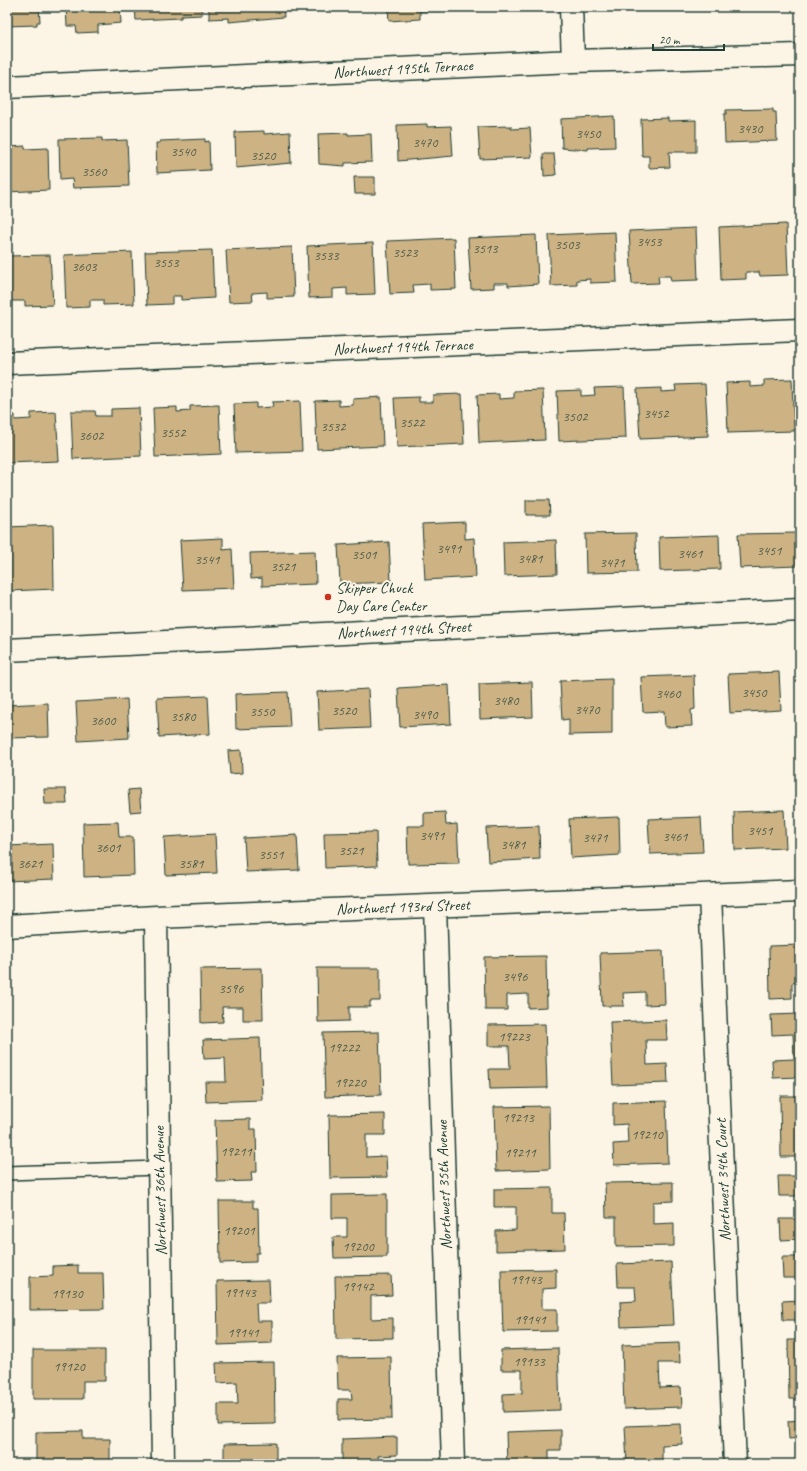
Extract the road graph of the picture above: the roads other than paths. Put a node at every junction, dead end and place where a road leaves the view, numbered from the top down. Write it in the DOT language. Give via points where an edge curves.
graph roads {
  1 [pos="571,7"];
  2 [pos="800,55"];
  3 [pos="573,61"];
  4 [pos="7,87"];
  5 [pos="800,330"];
  6 [pos="7,363"];
  7 [pos="800,610"];
  8 [pos="7,650"];
  9 [pos="800,891"];
  10 [pos="710,895"];
  11 [pos="435,906"];
  12 [pos="156,917"];
  13 [pos="7,926"];
  14 [pos="159,1168"];
  15 [pos="7,1173"];
  16 [pos="163,1464"];
  17 [pos="453,1464"];
  18 [pos="735,1464"];
  1 -- 3 [label="street"];
  2 -- 3 [label="street, Northwest 195th Terrace"];
  3 -- 4 [label="street, Northwest 195th Terrace"];
  5 -- 6 [label="street, Northwest 194th Terrace"];
  7 -- 8 [label="street, Northwest 194th Street"];
  9 -- 10 [label="street, Northwest 193rd Street"];
  10 -- 11 [label="street, Northwest 193rd Street"];
  10 -- 18 [label="street, Northwest 34th Court"];
  11 -- 12 [label="street, Northwest 193rd Street"];
  11 -- 17 [label="street, Northwest 35th Avenue"];
  12 -- 13 [label="street, Northwest 193rd Street"];
  12 -- 14 [label="street, Northwest 36th Avenue"];
  14 -- 15 [label="lane"];
  14 -- 16 [label="street, Northwest 36th Avenue"];
}
